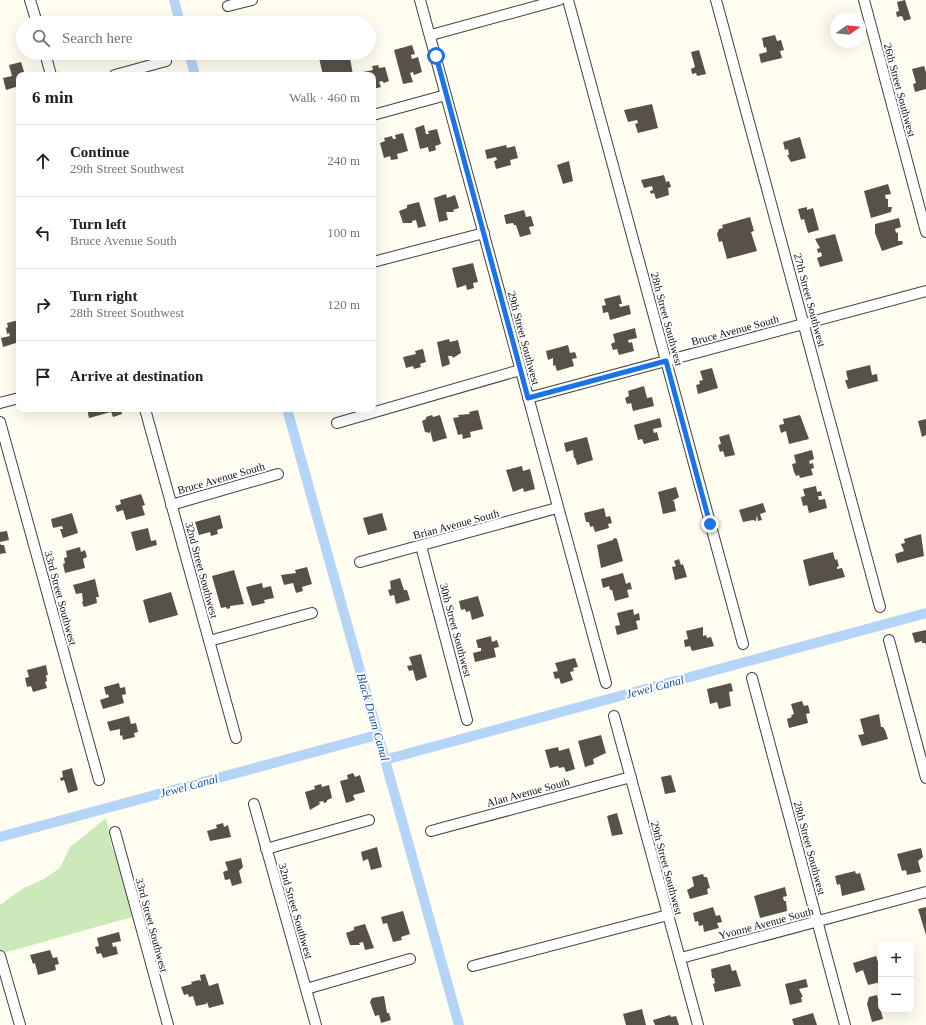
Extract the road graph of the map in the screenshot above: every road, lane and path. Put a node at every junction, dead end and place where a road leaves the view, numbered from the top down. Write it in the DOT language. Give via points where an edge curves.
graph roads {
  1 [pos="30,0"];
  2 [pos="252,0"];
  3 [pos="420,0"];
  4 [pos="559,0"];
  5 [pos="568,0"];
  6 [pos="716,0"];
  7 [pos="864,0"];
  8 [pos="228,6"];
  9 [pos="35,16"];
  10 [pos="431,35"];
  11 [pos="47,60"];
  12 [pos="166,61"];
  13 [pos="50,72"];
  14 [pos="126,72"];
  15 [pos="446,95"];
  16 [pos="376,114"];
  17 [pos="926,232"];
  18 [pos="484,233"];
  19 [pos="376,261"];
  20 [pos="926,291"];
  21 [pos="804,324"];
  22 [pos="666,361"];
  23 [pos="520,370"];
  24 [pos="528,398"];
  25 [pos="16,399"];
  26 [pos="0,404"];
  27 [pos="376,411"];
  28 [pos="146,412"];
  29 [pos="372,412"];
  30 [pos="0,422"];
  31 [pos="337,422"];
  32 [pos="278,474"];
  33 [pos="171,505"];
  34 [pos="557,508"];
  35 [pos="421,546"];
  36 [pos="360,562"];
  37 [pos="880,607"];
  38 [pos="312,613"];
  39 [pos="889,640"];
  40 [pos="209,642"];
  41 [pos="743,644"];
  42 [pos="752,678"];
  43 [pos="606,683"];
  44 [pos="614,716"];
  45 [pos="467,720"];
  46 [pos="236,738"];
  47 [pos="631,777"];
  48 [pos="926,778"];
  49 [pos="99,780"];
  50 [pos="254,804"];
  51 [pos="369,820"];
  52 [pos="431,831"];
  53 [pos="115,832"];
  54 [pos="266,849"];
  55 [pos="926,892"];
  56 [pos="668,915"];
  57 [pos="817,921"];
  58 [pos="0,956"];
  59 [pos="681,958"];
  60 [pos="410,959"];
  61 [pos="474,966"];
  62 [pos="306,989"];
  63 [pos="20,1025"];
  64 [pos="168,1025"];
  65 [pos="316,1025"];
  66 [pos="698,1025"];
  67 [pos="845,1025"];
  1 -- 9 [label="street"];
  2 -- 8 [label="street"];
  3 -- 10 [label="street, 29th Street Southwest"];
  4 -- 10 [label="street"];
  5 -- 22 [label="street, 28th Street Southwest"];
  6 -- 21 [label="street, 27th Street Southwest"];
  7 -- 17 [label="street, 26th Street Southwest"];
  10 -- 15 [label="street, 29th Street Southwest"];
  11 -- 13 [label="street"];
  12 -- 14 [label="street"];
  15 -- 16 [label="street"];
  15 -- 18 [label="street, 29th Street Southwest"];
  18 -- 19 [label="street"];
  18 -- 23 [label="street, 29th Street Southwest"];
  20 -- 21 [label="street, Bruce Avenue South"];
  21 -- 22 [label="street, Bruce Avenue South"];
  21 -- 37 [label="street, 27th Street Southwest"];
  22 -- 24 [label="street, Bruce Avenue South"];
  22 -- 41 [label="street, 28th Street Southwest"];
  23 -- 24 [label="street, 29th Street Southwest"];
  23 -- 27 [label="street"];
  24 -- 34 [label="street, 29th Street Southwest"];
  25 -- 26 [label="street"];
  28 -- 33 [label="street, 32nd Street Southwest"];
  29 -- 31 [label="street"];
  30 -- 49 [label="street, 33rd Street Southwest"];
  32 -- 33 [label="street, Bruce Avenue South"];
  33 -- 40 [label="street, 32nd Street Southwest"];
  34 -- 35 [label="street, Brian Avenue South"];
  34 -- 43 [label="street, 29th Street Southwest"];
  35 -- 36 [label="street, Brian Avenue South"];
  35 -- 45 [label="street, 30th Street Southwest"];
  38 -- 40 [label="street"];
  39 -- 48 [label="street"];
  40 -- 46 [label="street, 32nd Street Southwest"];
  42 -- 57 [label="street, 28th Street Southwest"];
  44 -- 47 [label="street, 29th Street Southwest"];
  47 -- 52 [label="street, Alan Avenue South"];
  47 -- 56 [label="street, 29th Street Southwest"];
  50 -- 54 [label="street, 32nd Street Southwest"];
  51 -- 54 [label="street"];
  53 -- 64 [label="street, 33rd Street Southwest"];
  54 -- 62 [label="street, 32nd Street Southwest"];
  55 -- 57 [label="street, Yvonne Avenue South"];
  56 -- 59 [label="street, 29th Street Southwest"];
  56 -- 61 [label="street"];
  57 -- 59 [label="street, Yvonne Avenue South"];
  57 -- 67 [label="street, 28th Street Southwest"];
  58 -- 63 [label="street"];
  59 -- 66 [label="street, 29th Street Southwest"];
  60 -- 62 [label="street"];
  62 -- 65 [label="street, 32nd Street Southwest"];
}
